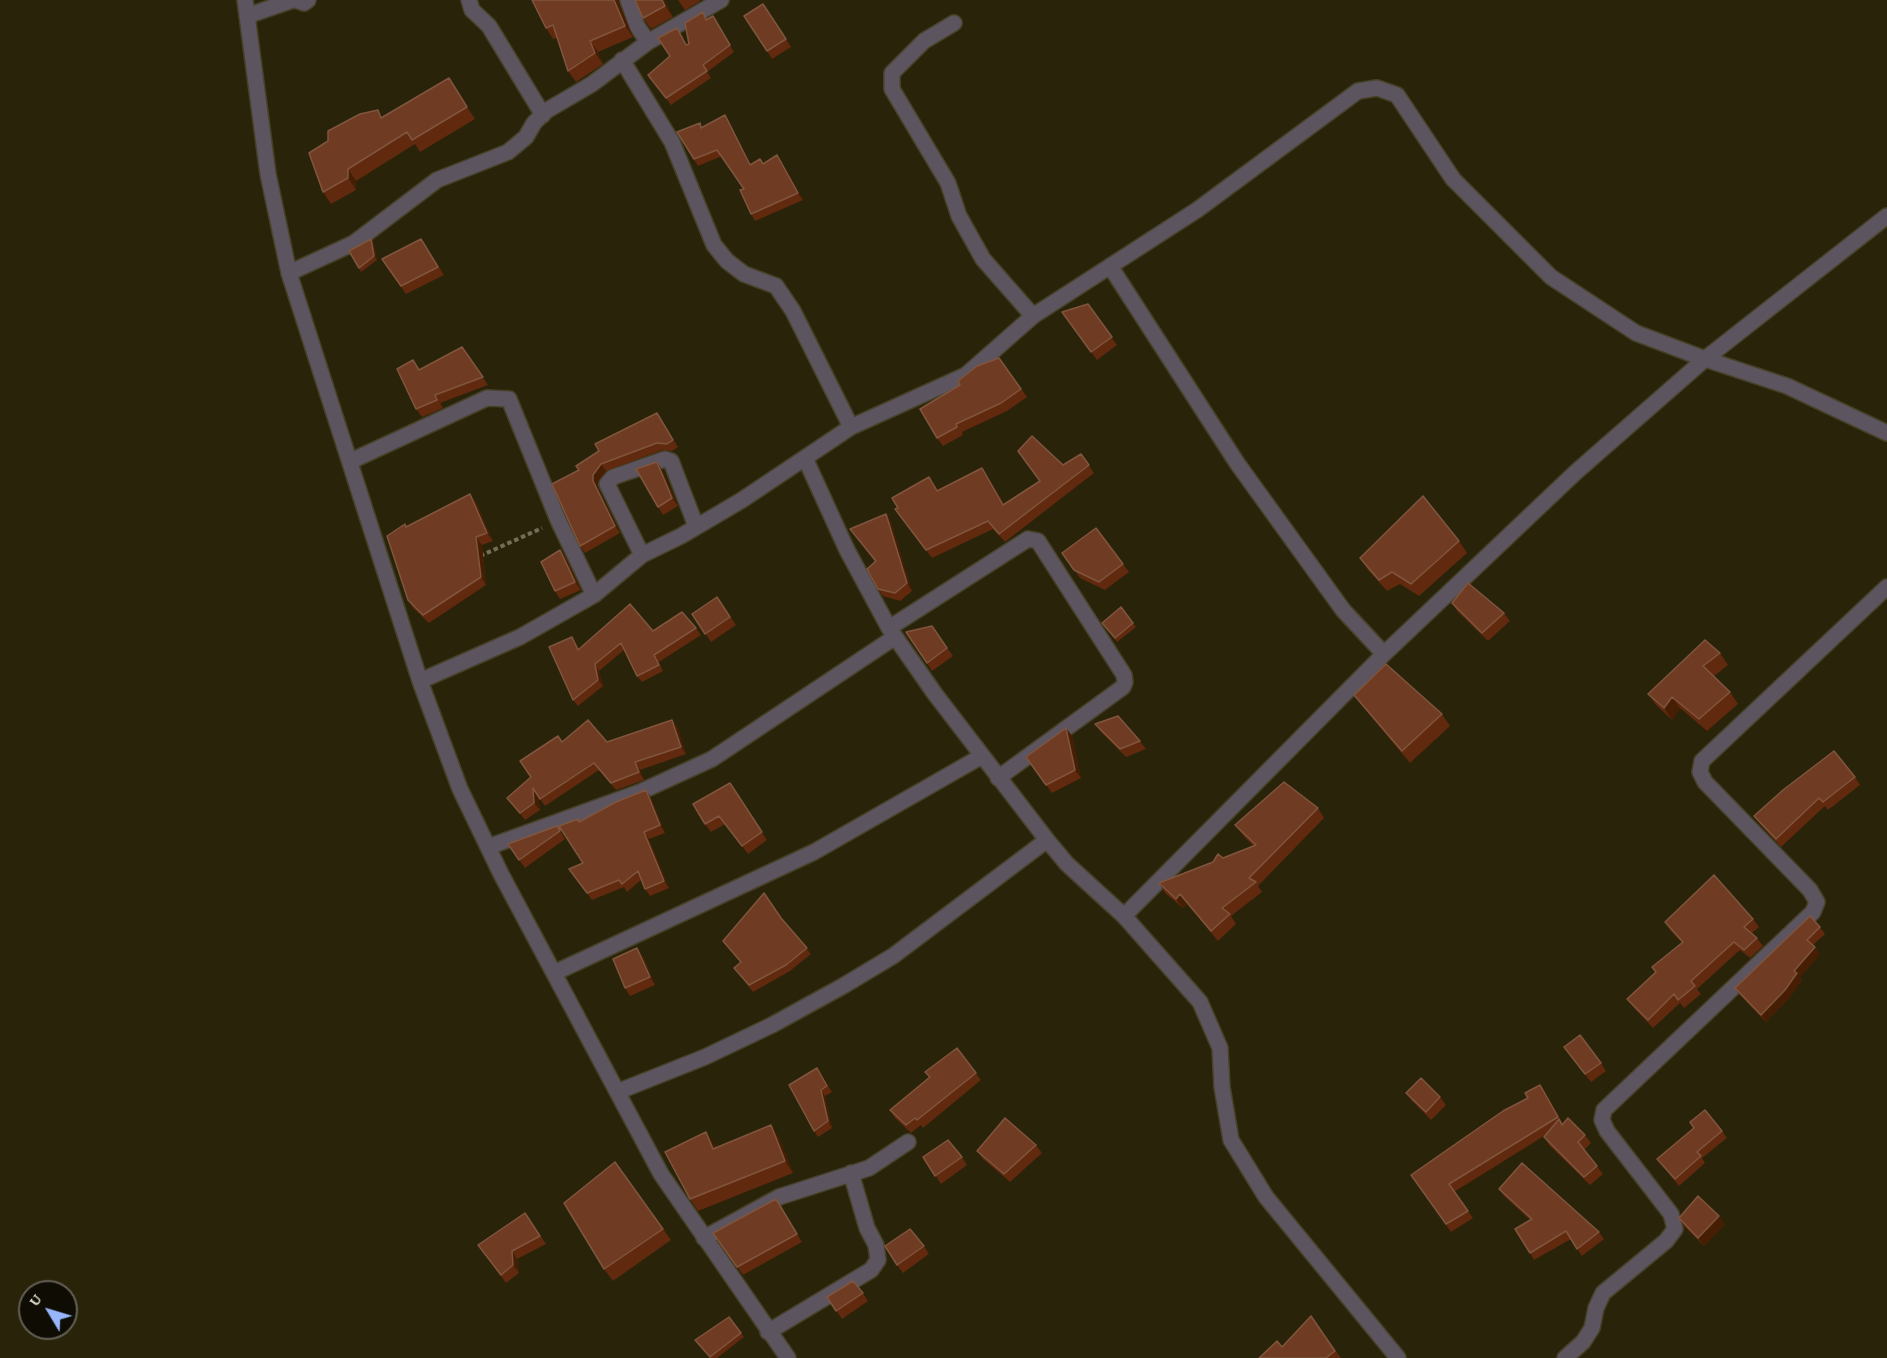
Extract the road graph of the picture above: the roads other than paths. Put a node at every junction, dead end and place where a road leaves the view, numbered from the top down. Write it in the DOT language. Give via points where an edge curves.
graph roads {
  1 [pos="245,0"];
  2 [pos="294,0"];
  3 [pos="308,0"];
  4 [pos="469,0"];
  5 [pos="628,0"];
  6 [pos="721,0"];
  7 [pos="247,16"];
  8 [pos="954,23"];
  9 [pos="648,42"];
  10 [pos="622,60"];
  11 [pos="543,115"];
  12 [pos="1887,216"];
  13 [pos="1110,266"];
  14 [pos="289,273"];
  15 [pos="1033,316"];
  16 [pos="1704,359"];
  17 [pos="851,427"];
  18 [pos="1887,433"];
  19 [pos="805,458"];
  20 [pos="351,462"];
  21 [pos="696,526"];
  22 [pos="642,555"];
  23 [pos="1887,587"];
  24 [pos="594,595"];
  25 [pos="892,632"];
  26 [pos="1384,654"];
  27 [pos="420,681"];
  28 [pos="981,756"];
  29 [pos="998,778"];
  30 [pos="1047,840"];
  31 [pos="488,848"];
  32 [pos="1124,916"];
  33 [pos="554,973"];
  34 [pos="617,1092"];
  35 [pos="908,1142"];
  36 [pos="851,1173"];
  37 [pos="704,1238"];
  38 [pos="768,1332"];
  39 [pos="1391,1355"];
  40 [pos="788,1358"];
  41 [pos="1564,1358"];
  1 -- 7 [label="street"];
  2 -- 3 [label="street"];
  2 -- 7 [label="street"];
  4 -- 11 [label="street"];
  5 -- 9 [label="street" via="637,27"];
  6 -- 9 [label="street"];
  7 -- 14 [label="street" via="268,174"];
  8 -- 15 [label="street" via="924,41 892,72 892,89 948,183 959,216 983,259"];
  9 -- 10 [label="street"];
  10 -- 11 [label="street"];
  10 -- 17 [label="street" via="672,142 714,245 744,274 776,286 793,311"];
  11 -- 14 [label="street" via="526,138 508,152 437,180 354,243"];
  12 -- 16 [label="street"];
  13 -- 15 [label="street"];
  13 -- 16 [label="street" via="1197,210 1358,91 1377,88 1397,95 1453,179 1551,277 1636,333"];
  13 -- 26 [label="street" via="1237,463 1343,610"];
  14 -- 20 [label="street"];
  15 -- 17 [label="street" via="966,375"];
  16 -- 18 [label="street" via="1787,386"];
  16 -- 26 [label="street" via="1576,472"];
  17 -- 19 [label="street"];
  19 -- 21 [label="street"];
  19 -- 25 [label="street" via="847,550"];
  20 -- 24 [label="street" via="487,398 509,399 558,520"];
  20 -- 27 [label="street"];
  21 -- 22 [label="street"];
  21 -- 22 [label="street" via="671,460 613,477 607,484"];
  22 -- 24 [label="street"];
  23 -- 41 [label="street" via="1702,761 1700,772 1705,782 1810,890 1817,902 1813,912 1604,1110 1602,1120 1607,1131 1671,1214 1675,1230 1603,1293 1592,1328"];
  24 -- 27 [label="street" via="520,638"];
  25 -- 28 [label="street"];
  25 -- 29 [label="street" via="1028,538 1038,541 1125,682"];
  25 -- 31 [label="street" via="712,759 640,792"];
  26 -- 32 [label="street"];
  27 -- 31 [label="street" via="460,789"];
  28 -- 29 [label="street"];
  28 -- 33 [label="street" via="814,852"];
  29 -- 30 [label="street"];
  30 -- 32 [label="street" via="1067,864"];
  30 -- 34 [label="street" via="893,956 853,980 772,1025"];
  31 -- 33 [label="street"];
  32 -- 39 [label="street" via="1200,1002 1220,1048 1231,1140 1266,1197"];
  33 -- 34 [label="street"];
  34 -- 37 [label="street" via="661,1174"];
  35 -- 36 [label="street" via="869,1168"];
  36 -- 37 [label="street" via="779,1197"];
  36 -- 38 [label="street" via="878,1260 871,1270"];
  37 -- 38 [label="street"];
  38 -- 40 [label="street"];
}
